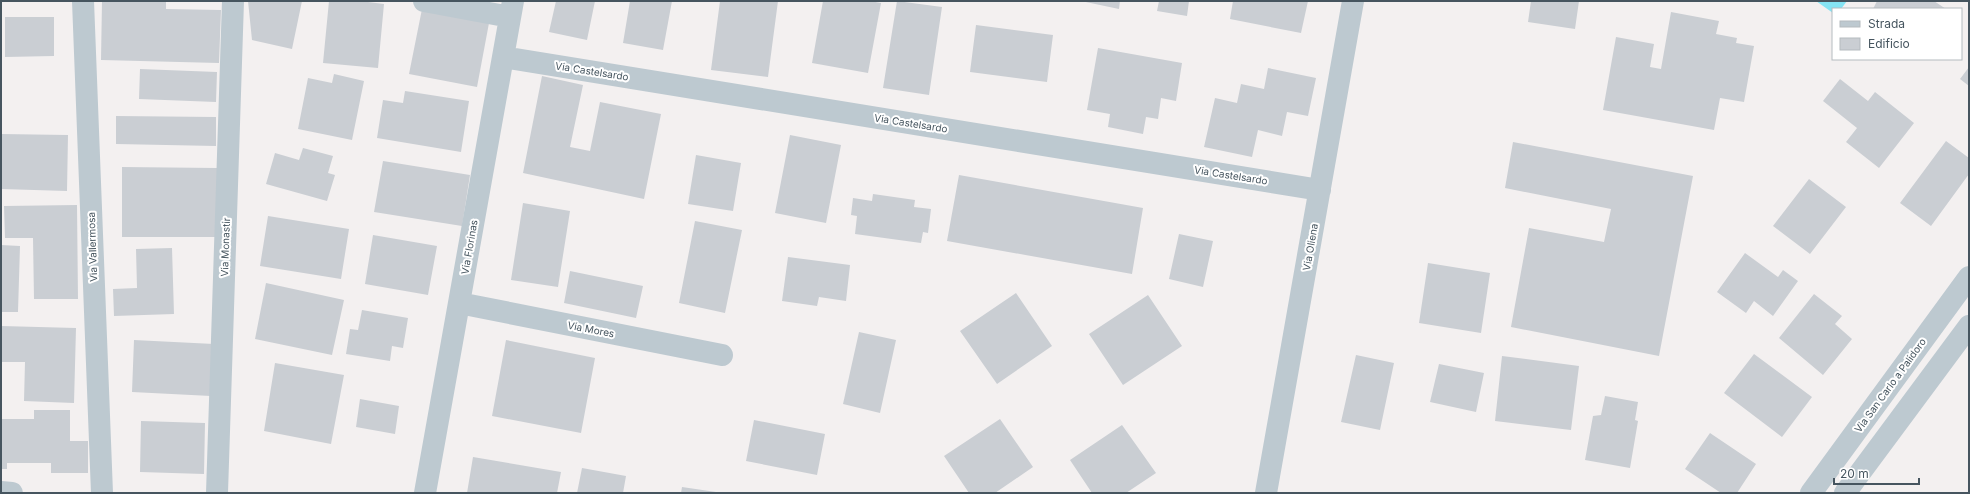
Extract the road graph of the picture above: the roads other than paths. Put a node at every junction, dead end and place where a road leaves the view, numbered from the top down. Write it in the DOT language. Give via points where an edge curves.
graph roads {
  1 [pos="82,1"];
  2 [pos="233,1"];
  3 [pos="424,1"];
  4 [pos="1353,1"];
  5 [pos="511,9"];
  6 [pos="503,57"];
  7 [pos="1320,190"];
  8 [pos="1969,277"];
  9 [pos="459,303"];
  10 [pos="1969,326"];
  11 [pos="722,355"];
  12 [pos="1,492"];
  13 [pos="12,493"];
  14 [pos="102,493"];
  15 [pos="216,493"];
  16 [pos="425,493"];
  17 [pos="1266,493"];
  18 [pos="1811,493"];
  19 [pos="1845,493"];
  1 -- 14 [label="street, Via Vallermosa"];
  2 -- 15 [label="street, Via Monastir"];
  3 -- 5 [label="street"];
  4 -- 7 [label="street, Via Oliena"];
  5 -- 6 [label="street, Via Florinas"];
  6 -- 7 [label="street, Via Castelsardo"];
  6 -- 9 [label="street, Via Florinas"];
  7 -- 17 [label="street, Via Oliena"];
  8 -- 18 [label="street, Via San Carlo a Palidoro"];
  9 -- 11 [label="street, Via Mores"];
  9 -- 16 [label="street, Via Florinas"];
  10 -- 19 [label="street"];
  12 -- 13 [label="street"];
}
